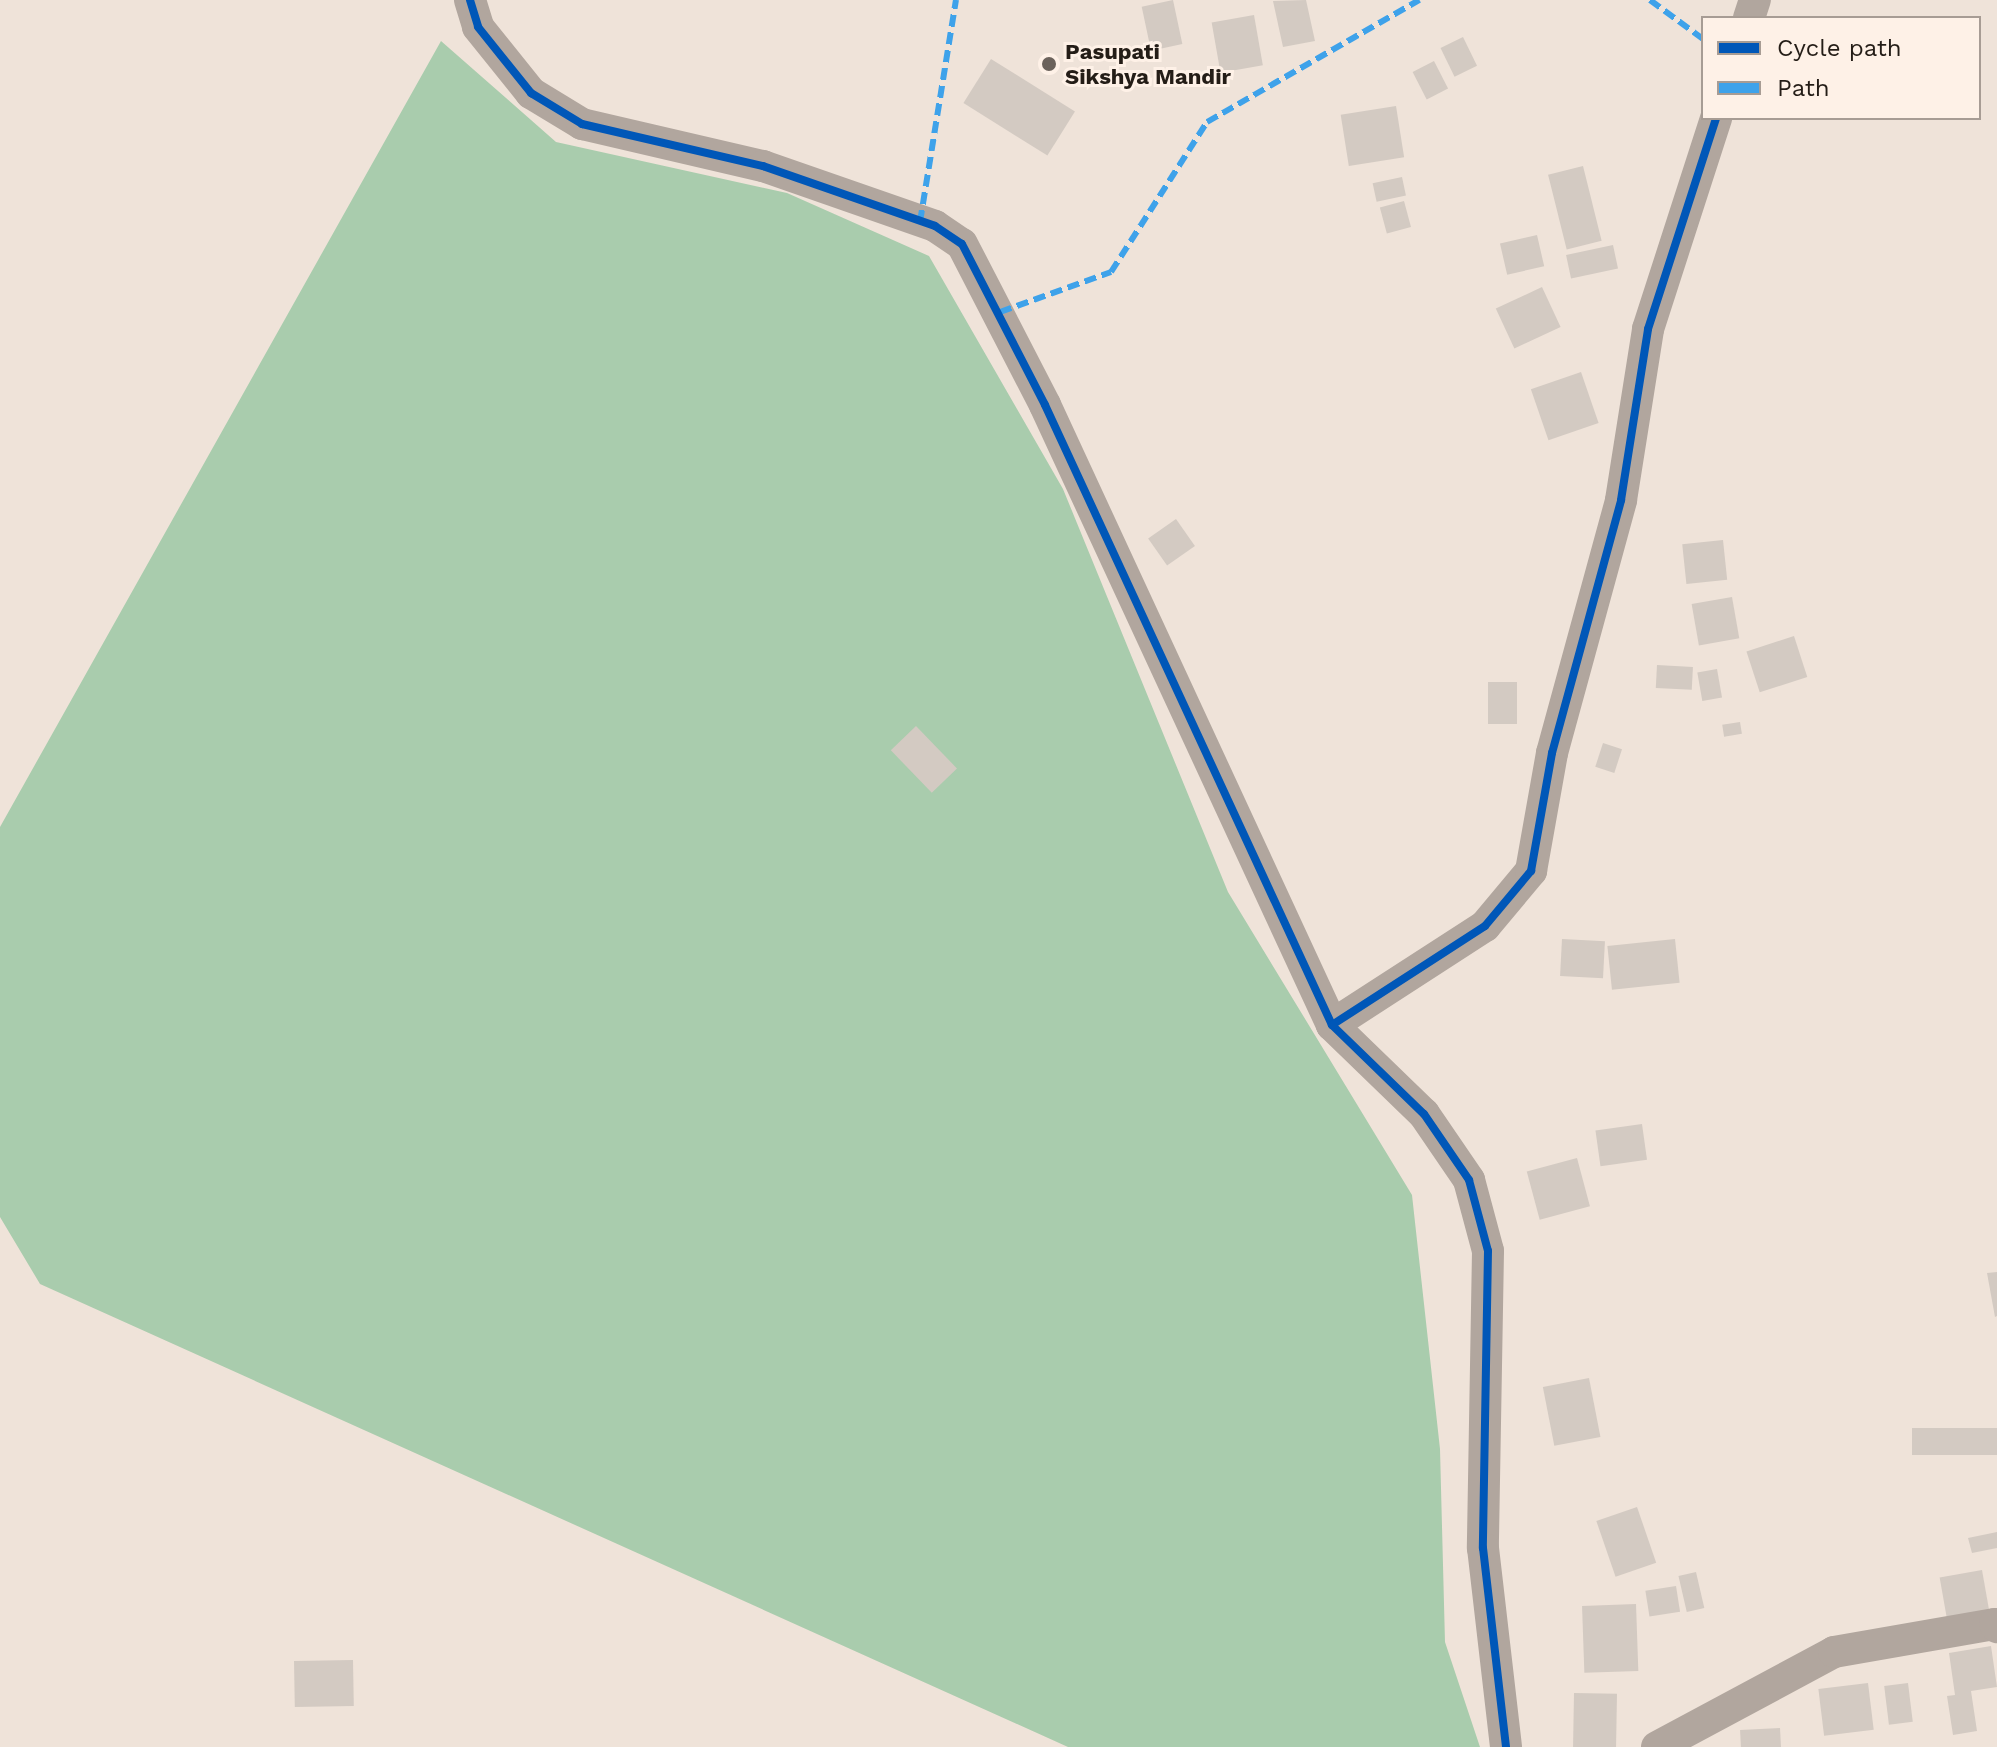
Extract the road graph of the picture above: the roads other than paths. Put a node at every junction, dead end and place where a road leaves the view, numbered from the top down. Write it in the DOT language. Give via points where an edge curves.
graph roads {
  1 [pos="470,0"];
  2 [pos="1715,120"];
  3 [pos="1332,1025"];
  4 [pos="1997,1627"];
  5 [pos="1506,1747"];
  6 [pos="1657,1747"];
  1 -- 3 [label="street" via="478,27 531,93 582,124 763,166 935,226 962,244 1045,405"];
  2 -- 3 [label="street" via="1648,329 1621,500 1552,753 1531,871 1485,926"];
  3 -- 5 [label="street" via="1424,1114 1469,1180 1488,1251 1483,1548"];
  4 -- 6 [label="street" via="1834,1652"];
}
